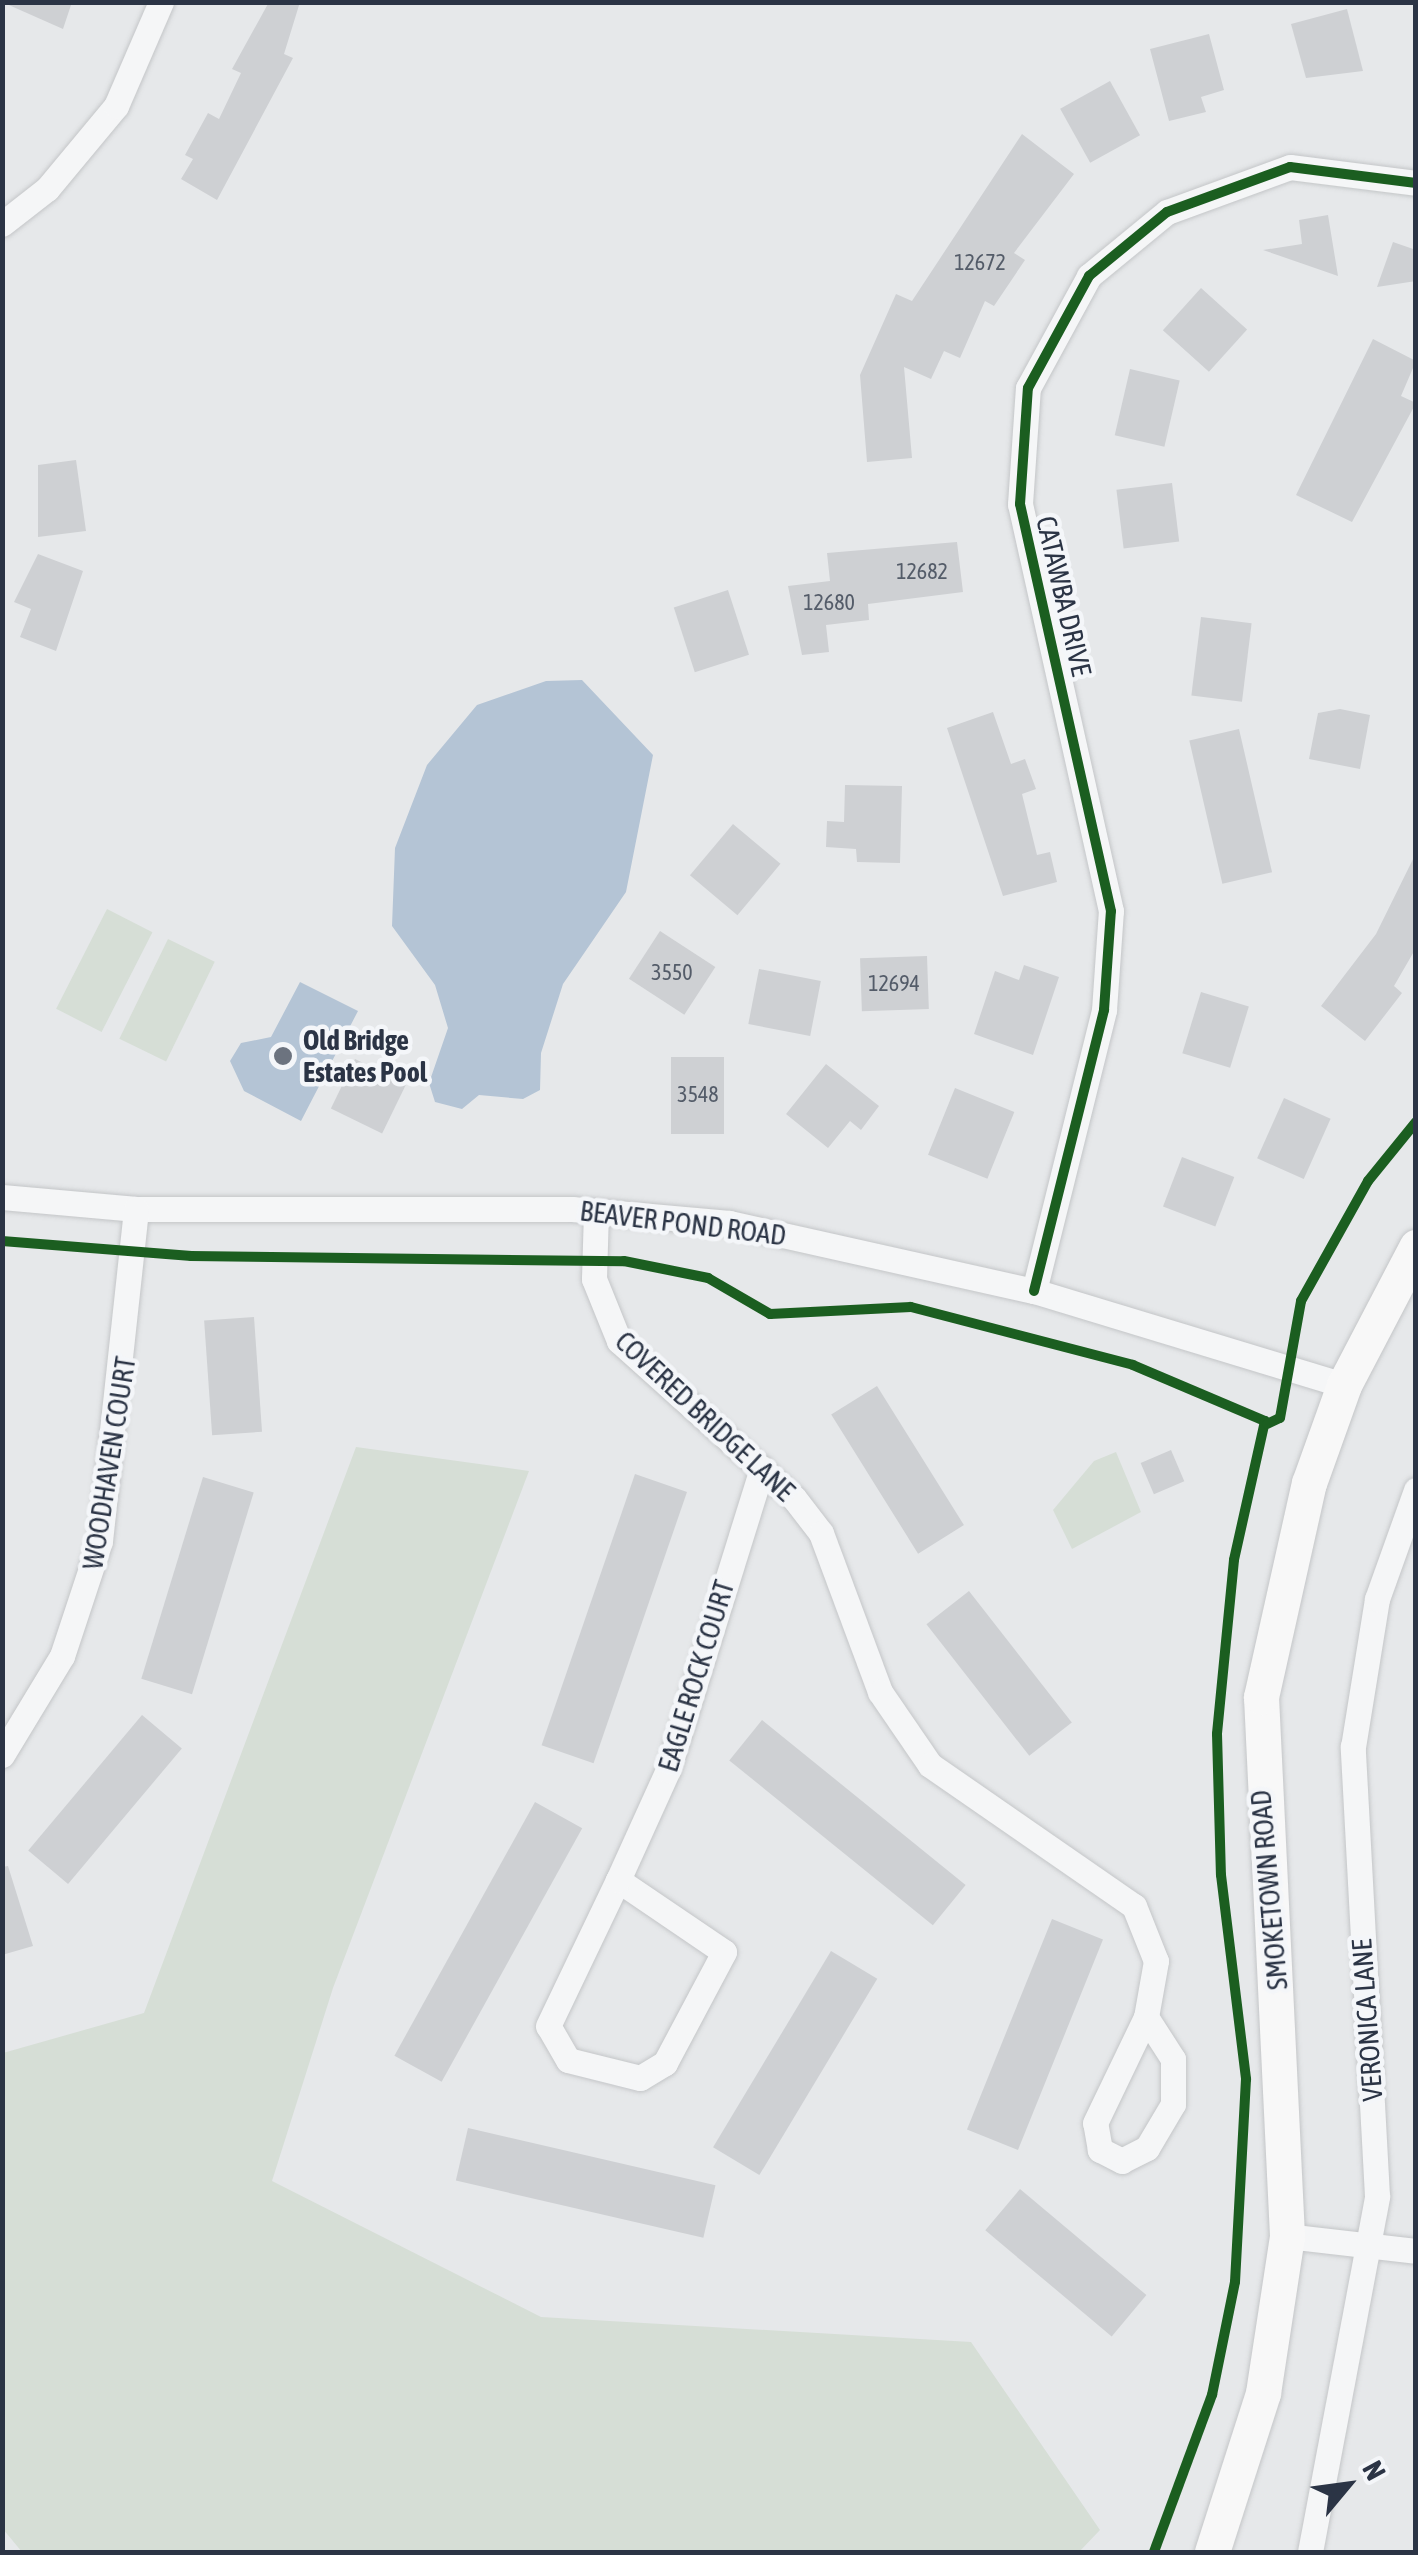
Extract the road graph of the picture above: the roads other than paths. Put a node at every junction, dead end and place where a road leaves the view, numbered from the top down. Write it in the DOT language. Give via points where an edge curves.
graph roads {
  1 [pos="162,2"];
  2 [pos="1416,183"];
  3 [pos="2,224"];
  4 [pos="2,1198"];
  5 [pos="136,1210"];
  6 [pos="596,1210"];
  7 [pos="1416,1247"];
  8 [pos="1034,1291"];
  9 [pos="1344,1385"];
  10 [pos="762,1468"];
  11 [pos="1416,1490"];
  12 [pos="2,1755"];
  13 [pos="618,1880"];
  14 [pos="1146,2018"];
  15 [pos="1287,2236"];
  16 [pos="1374,2246"];
  17 [pos="1416,2251"];
  18 [pos="1212,2552"];
  19 [pos="1310,2552"];
  1 -- 3 [label="street" via="116,106 47,189"];
  2 -- 8 [label="street, CATAWBA DRIVE" via="1290,168 1167,212 1089,276 1028,388 1020,504 1111,911 1104,1010"];
  4 -- 5 [label="street, BEAVER POND ROAD"];
  5 -- 6 [label="street, BEAVER POND ROAD"];
  5 -- 12 [label="street, WOODHAVEN COURT" via="100,1541 62,1656"];
  6 -- 8 [label="street, BEAVER POND ROAD" via="840,1243"];
  6 -- 10 [label="street, COVERED BRIDGE LANE" via="594,1279 612,1331"];
  7 -- 9 [label="main road, SMOKETOWN ROAD"];
  8 -- 9 [label="street, BEAVER POND ROAD"];
  9 -- 15 [label="main road, SMOKETOWN ROAD" via="1282,1580 1260,1697"];
  10 -- 13 [label="street, EAGLE ROCK COURT" via="668,1770"];
  10 -- 14 [label="street, COVERED BRIDGE LANE" via="820,1533 880,1692 930,1766 1134,1906 1156,1961"];
  11 -- 16 [label="street, VERONICA LANE" via="1377,1599 1354,1747"];
  13 -- 13 [label="street, EAGLE ROCK COURT" via="548,2026 568,2060 640,2078 665,2063 724,1952"];
  14 -- 14 [label="street, COVERED BRIDGE LANE" via="1173,2059 1174,2104 1147,2148 1122,2161 1100,2150 1095,2123"];
  15 -- 16 [label="street"];
  15 -- 18 [label="main road, SMOKETOWN ROAD" via="1263,2393"];
  16 -- 17 [label="street"];
  16 -- 19 [label="street, VERONICA LANE"];
}
